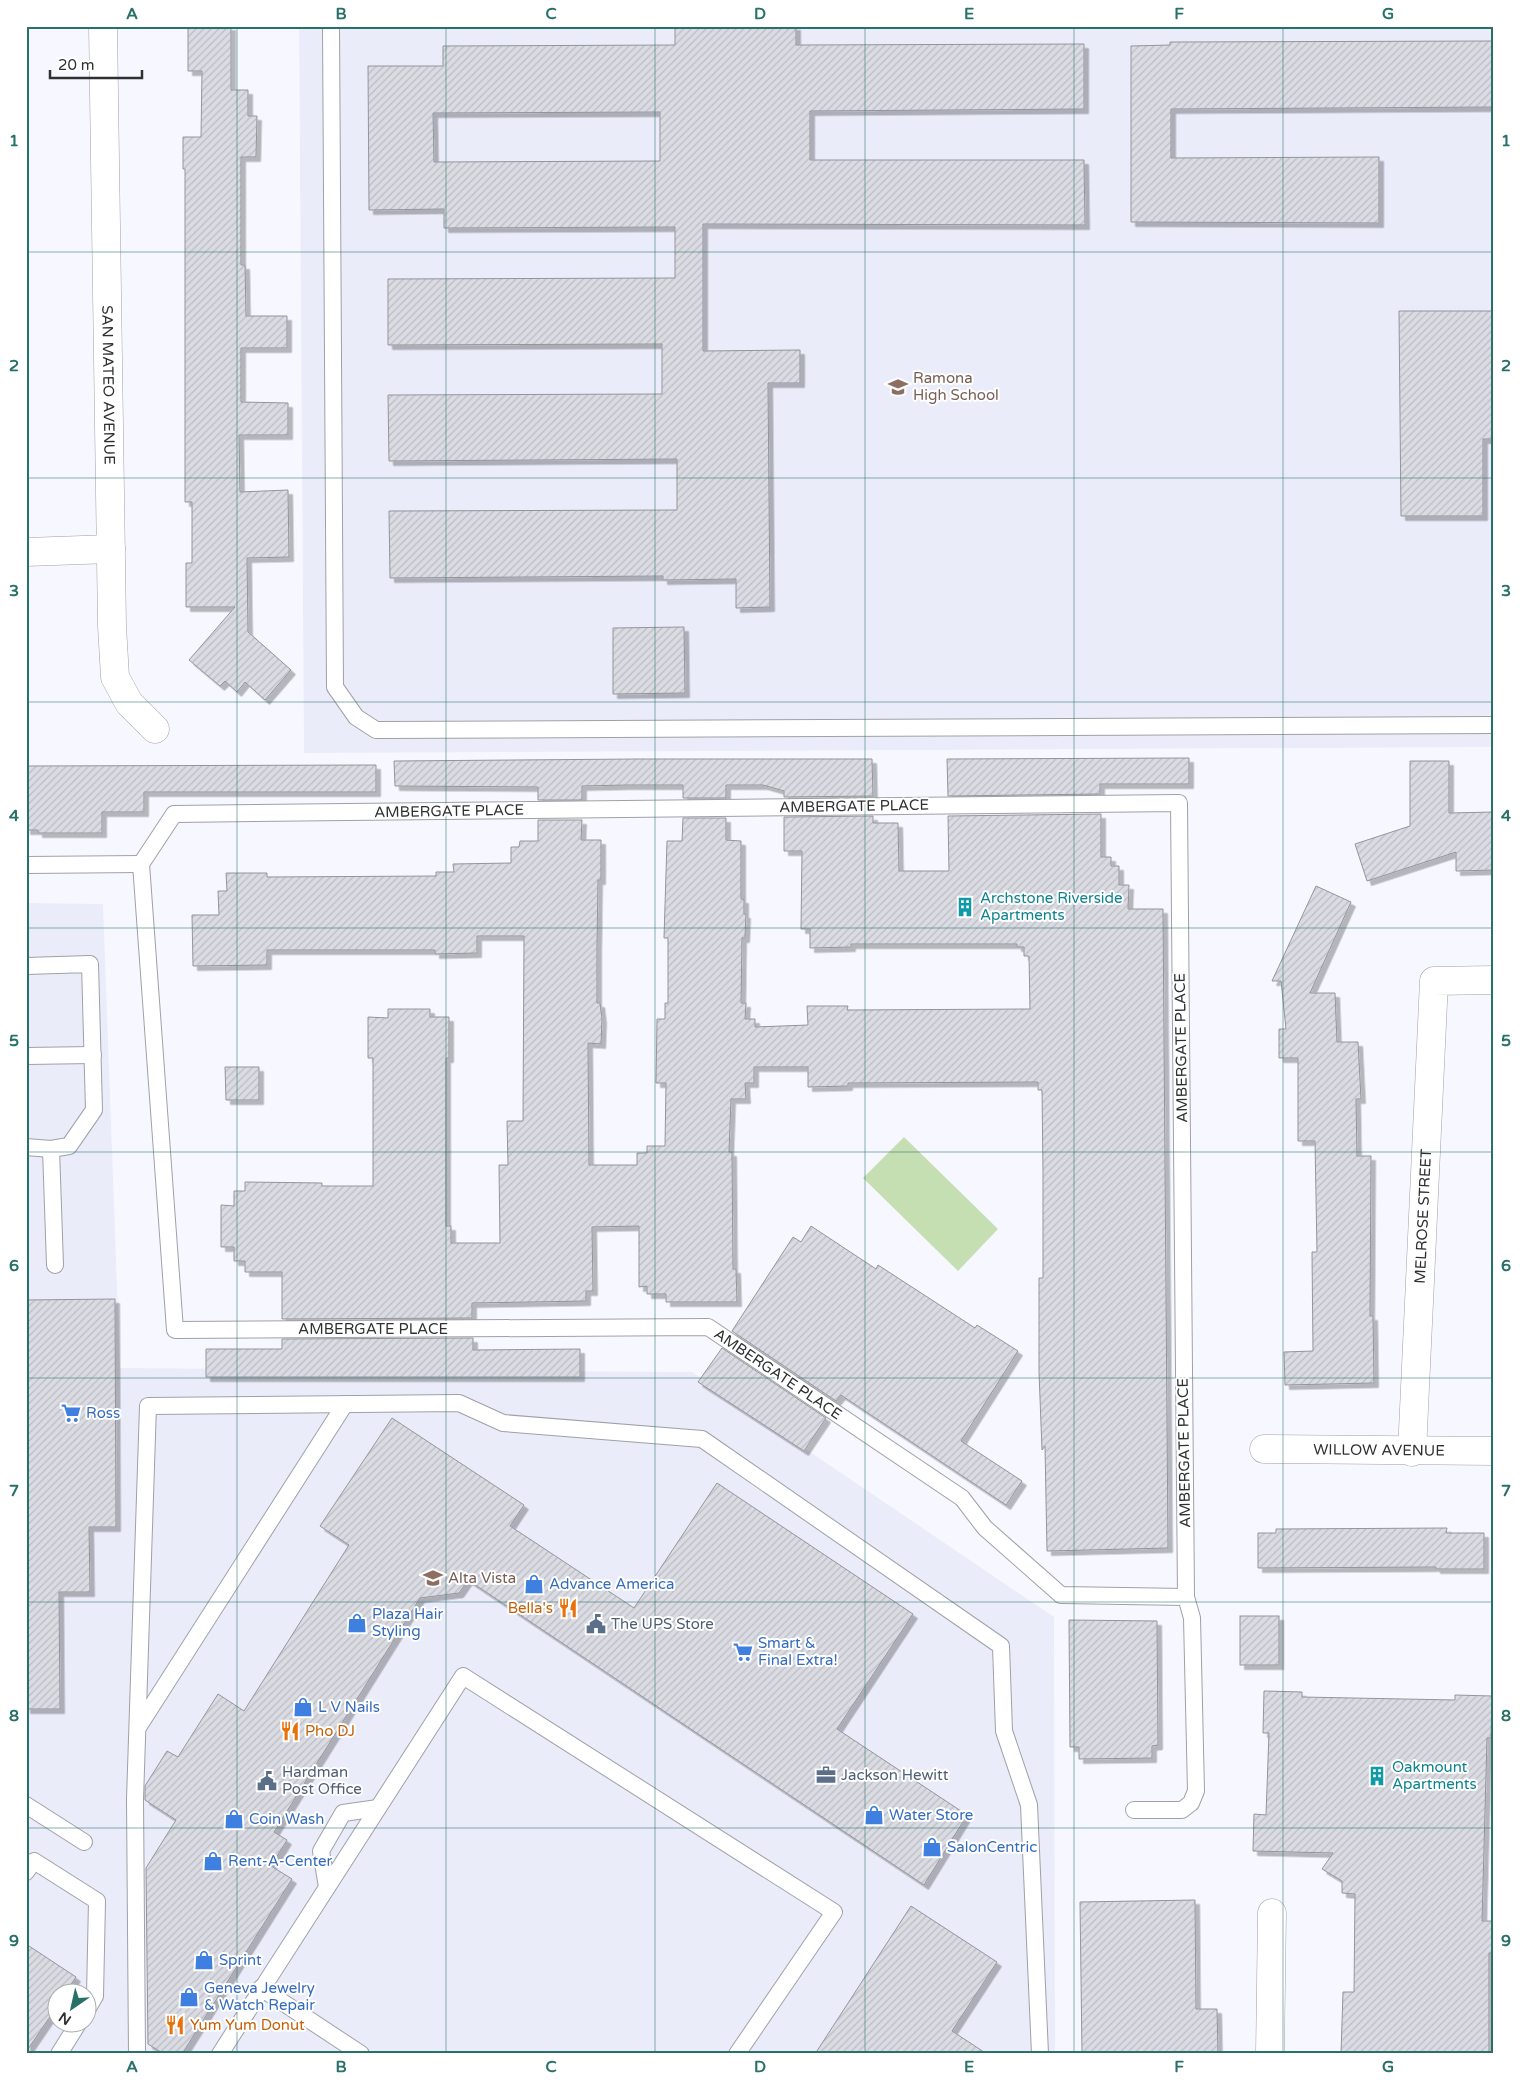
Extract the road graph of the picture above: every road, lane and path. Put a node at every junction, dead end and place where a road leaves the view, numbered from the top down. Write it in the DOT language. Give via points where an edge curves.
graph roads {
  1 [pos="104,26"];
  2 [pos="331,26"];
  3 [pos="111,549"];
  4 [pos="26,552"];
  5 [pos="1494,725"];
  6 [pos="155,729"];
  7 [pos="141,864"];
  8 [pos="26,865"];
  9 [pos="26,966"];
  10 [pos="1494,980"];
  11 [pos="93,1055"];
  12 [pos="26,1056"];
  13 [pos="26,1147"];
  14 [pos="51,1149"];
  15 [pos="55,1264"];
  16 [pos="345,1404"];
  17 [pos="1264,1449"];
  18 [pos="1494,1451"];
  19 [pos="1412,1452"];
  20 [pos="1186,1597"];
  21 [pos="138,1726"];
  22 [pos="26,1805"];
  23 [pos="378,1808"];
  24 [pos="1134,1810"];
  25 [pos="84,1842"];
  26 [pos="30,1866"];
  27 [pos="327,1887"];
  28 [pos="1272,1913"];
  29 [pos="92,1982"];
  30 [pos="261,1988"];
  31 [pos="73,2032"];
  32 [pos="60,2054"];
  33 [pos="137,2054"];
  34 [pos="220,2054"];
  35 [pos="361,2054"];
  36 [pos="737,2054"];
  37 [pos="1040,2054"];
  38 [pos="1270,2054"];
  1 -- 3 [label="street, SAN MATEO AVENUE"];
  2 -- 5 [label="lane" via="335,687 356,718 376,730"];
  3 -- 4 [label="street"];
  3 -- 6 [label="street, SAN MATEO AVENUE" via="115,677 129,703"];
  7 -- 8 [label="lane"];
  7 -- 20 [label="lane, AMBERGATE PLACE" via="175,1330 708,1327 962,1498 985,1528 1061,1595"];
  7 -- 20 [label="lane, AMBERGATE PLACE" via="174,814 1179,803"];
  9 -- 11 [label="lane" via="90,964"];
  10 -- 19 [label="street, MELROSE STREET" via="1434,981"];
  11 -- 12 [label="lane"];
  11 -- 14 [label="lane" via="94,1110 69,1146"];
  13 -- 14 [label="lane"];
  14 -- 15 [label="lane"];
  16 -- 21 [label="lane"];
  16 -- 21 [label="lane" via="148,1406"];
  16 -- 37 [label="lane" via="459,1403 503,1423 702,1439 1001,1646 1004,1732 1029,1805"];
  17 -- 19 [label="street, WILLOW AVENUE"];
  18 -- 19 [label="street, WILLOW AVENUE"];
  20 -- 24 [label="lane" via="1192,1618 1196,1791 1191,1804 1182,1810"];
  21 -- 33 [label="lane" via="135,1799"];
  22 -- 25 [label="lane"];
  23 -- 27 [label="lane"];
  23 -- 27 [label="lane" via="343,1813 321,1850"];
  23 -- 36 [label="lane" via="463,1676 834,1912"];
  26 -- 29 [label="lane" via="97,1901"];
  27 -- 30 [label="lane"];
  28 -- 38 [label="street"];
  30 -- 34 [label="lane"];
  30 -- 35 [label="lane"];
  31 -- 32 [label="lane"];
}
